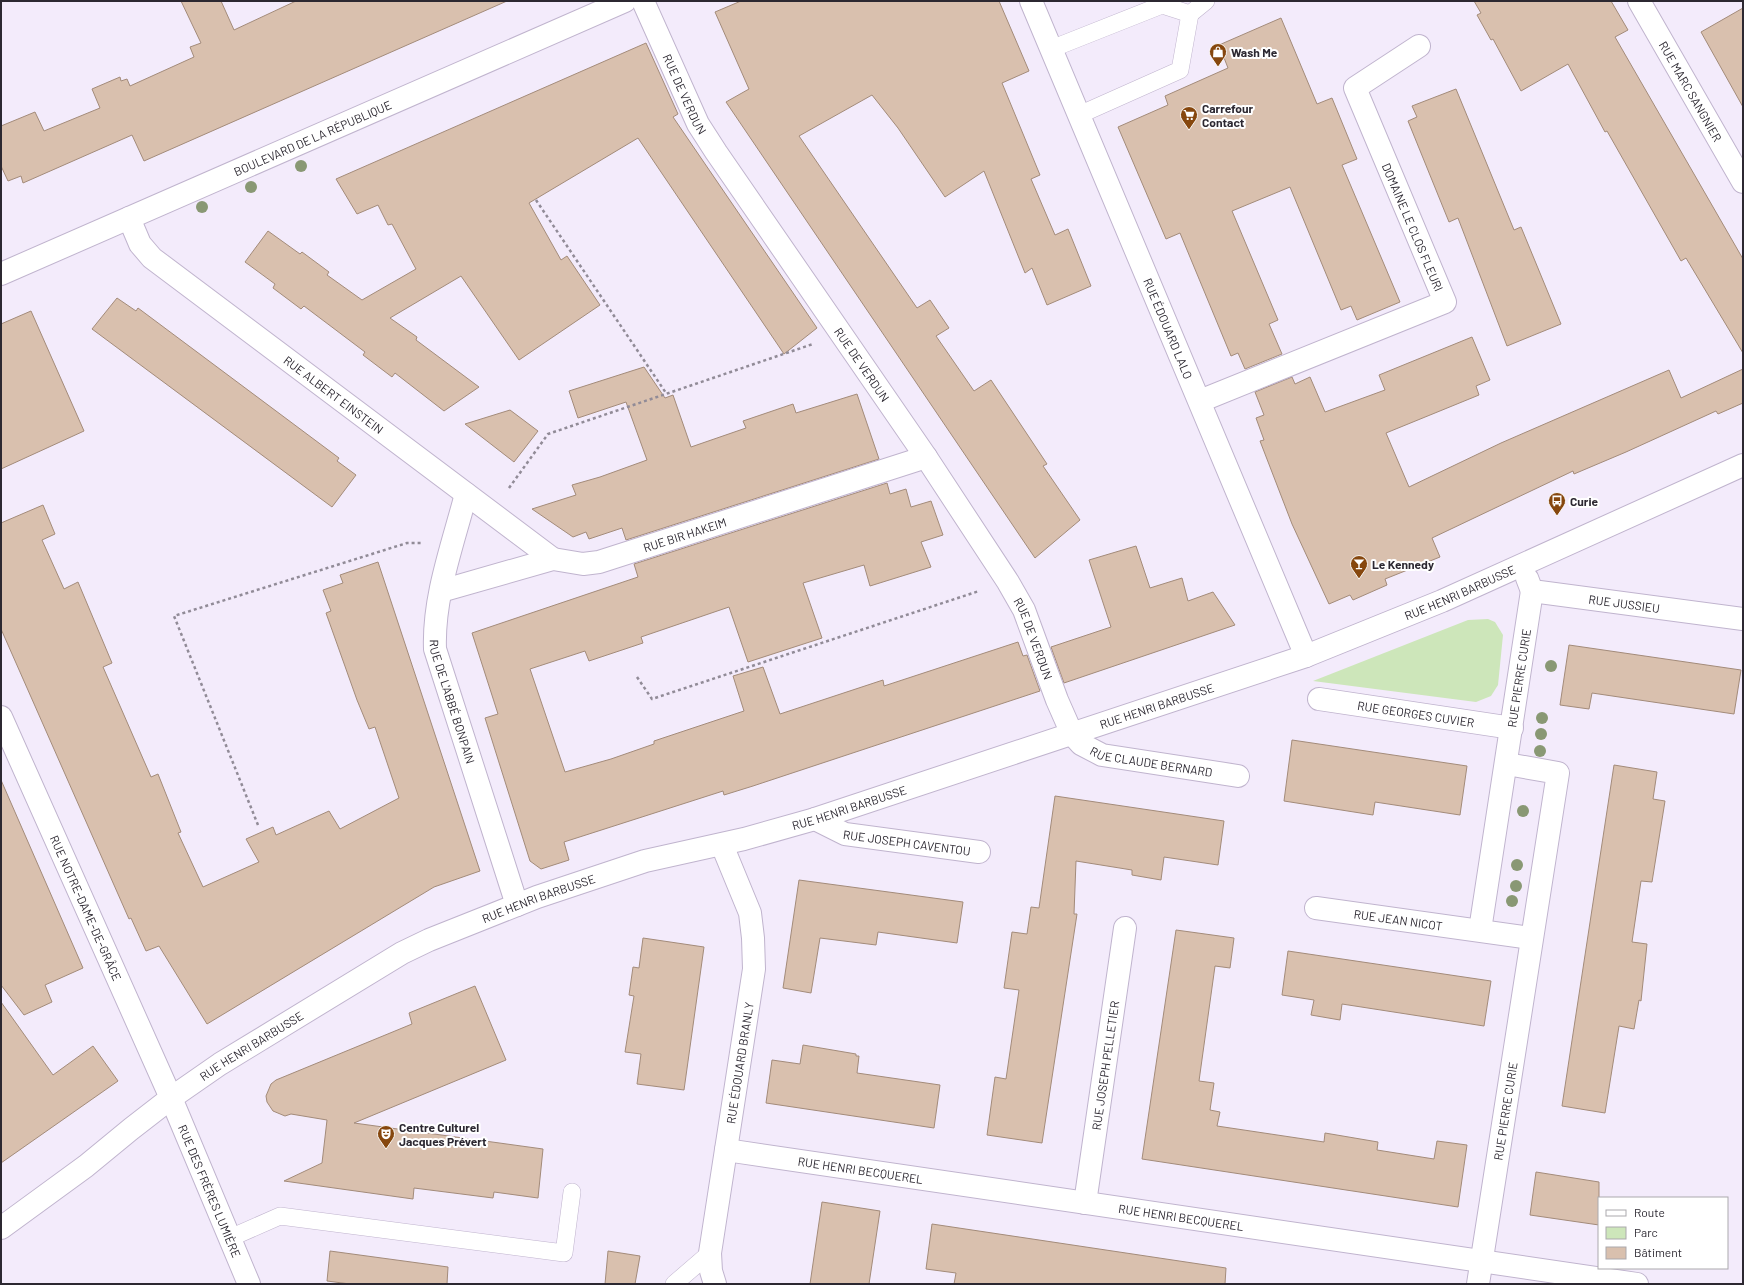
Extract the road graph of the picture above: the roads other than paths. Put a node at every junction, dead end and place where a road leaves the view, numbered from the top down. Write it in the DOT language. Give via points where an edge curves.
graph roads {
  1 [pos="624,1"];
  2 [pos="643,1"];
  3 [pos="1031,1"];
  4 [pos="1206,1"];
  5 [pos="1639,1"];
  6 [pos="1190,14"];
  7 [pos="1419,46"];
  8 [pos="1051,49"];
  9 [pos="1079,115"];
  10 [pos="1743,182"];
  11 [pos="129,218"];
  12 [pos="1,274"];
  13 [pos="1200,401"];
  14 [pos="926,457"];
  15 [pos="1743,465"];
  16 [pos="466,494"];
  17 [pos="553,559"];
  18 [pos="1522,566"];
  19 [pos="441,591"];
  20 [pos="1532,591"];
  21 [pos="1743,620"];
  22 [pos="1306,656"];
  23 [pos="1319,699"];
  24 [pos="1,717"];
  25 [pos="1512,728"];
  26 [pos="1072,734"];
  27 [pos="1507,764"];
  28 [pos="1238,776"];
  29 [pos="814,819"];
  30 [pos="722,845"];
  31 [pos="979,852"];
  32 [pos="517,905"];
  33 [pos="1316,908"];
  34 [pos="1126,928"];
  35 [pos="1480,930"];
  36 [pos="1531,938"];
  37 [pos="171,1098"];
  38 [pos="726,1150"];
  39 [pos="572,1192"];
  40 [pos="1085,1203"];
  41 [pos="1,1228"];
  42 [pos="230,1238"];
  43 [pos="710,1253"];
  44 [pos="1482,1261"];
  45 [pos="250,1284"];
  46 [pos="674,1284"];
  47 [pos="715,1284"];
  48 [pos="1478,1284"];
  49 [pos="1637,1284"];
  1 -- 11 [label="street, BOULEVARD DE LA RÉPUBLIQUE"];
  2 -- 14 [label="street, RUE DE VERDUN" via="698,124"];
  3 -- 8 [label="street, RUE ÉDOUARD LALO"];
  4 -- 6 [label="lane"];
  5 -- 10 [label="street, RUE MARC SANGNIER"];
  6 -- 8 [label="lane" via="1162,5"];
  6 -- 9 [label="lane" via="1180,70"];
  7 -- 13 [label="street, DOMAINE LE CLOS FLEURI" via="1356,88 1445,302"];
  8 -- 9 [label="street, RUE ÉDOUARD LALO"];
  9 -- 13 [label="street, RUE ÉDOUARD LALO"];
  11 -- 12 [label="street, BOULEVARD DE LA RÉPUBLIQUE"];
  11 -- 16 [label="street, RUE ALBERT EINSTEIN" via="140,244 152,258"];
  13 -- 22 [label="street, RUE ÉDOUARD LALO"];
  14 -- 17 [label="street, RUE BIR HAKEIM" via="599,562 583,564"];
  14 -- 26 [label="street, RUE DE VERDUN" via="1024,610"];
  15 -- 18 [label="street, RUE HENRI BARBUSSE"];
  16 -- 17 [label="street, RUE ALBERT EINSTEIN"];
  16 -- 19 [label="street, RUE DE L'ABBÉ BONPAIN"];
  17 -- 19 [label="street, RUE BIR HAKEIM"];
  18 -- 20 [label="street"];
  18 -- 22 [label="street, RUE HENRI BARBUSSE" via="1400,620"];
  19 -- 32 [label="street, RUE DE L'ABBÉ BONPAIN" via="434,634 438,661"];
  20 -- 21 [label="street, RUE JUSSIEU"];
  20 -- 25 [label="street, RUE PIERRE CURIE"];
  22 -- 26 [label="street, RUE HENRI BARBUSSE"];
  23 -- 25 [label="street, RUE GEORGES CUVIER"];
  24 -- 37 [label="street, RUE NOTRE-DAME-DE-GRÂCE"];
  25 -- 27 [label="street, RUE PIERRE CURIE"];
  26 -- 28 [label="street, RUE CLAUDE BERNARD" via="1081,744 1102,755"];
  26 -- 29 [label="street, RUE HENRI BARBUSSE"];
  27 -- 35 [label="street, RUE PIERRE CURIE"];
  27 -- 36 [label="street, RUE PIERRE CURIE" via="1558,773"];
  29 -- 30 [label="street, RUE HENRI BARBUSSE"];
  29 -- 31 [label="street, RUE JOSEPH CAVENTOU" via="845,834"];
  30 -- 32 [label="street, RUE HENRI BARBUSSE" via="645,861"];
  30 -- 38 [label="street, RUE ÉDOUARD BRANLY" via="750,913 754,969"];
  32 -- 37 [label="street, RUE HENRI BARBUSSE" via="402,952 220,1064"];
  33 -- 35 [label="street, RUE JEAN NICOT"];
  34 -- 40 [label="street, RUE JOSEPH PELLETIER"];
  35 -- 36 [label="street"];
  36 -- 44 [label="street, RUE PIERRE CURIE"];
  37 -- 41 [label="street, RUE HENRI BARBUSSE" via="86,1166"];
  37 -- 42 [label="street, RUE DES FRÈRES LUMIÈRE"];
  38 -- 40 [label="street, RUE HENRI BECQUEREL"];
  38 -- 43 [label="street, RUE ÉDOUARD BRANLY"];
  39 -- 42 [label="lane" via="564,1252 280,1216"];
  40 -- 44 [label="street, RUE HENRI BECQUEREL"];
  42 -- 45 [label="street, RUE DES FRÈRES LUMIÈRE"];
  43 -- 46 [label="lane"];
  43 -- 47 [label="street, RUE ÉDOUARD BRANLY"];
  44 -- 48 [label="street, RUE PIERRE CURIE"];
  44 -- 49 [label="street, RUE HENRI BECQUEREL"];
}
